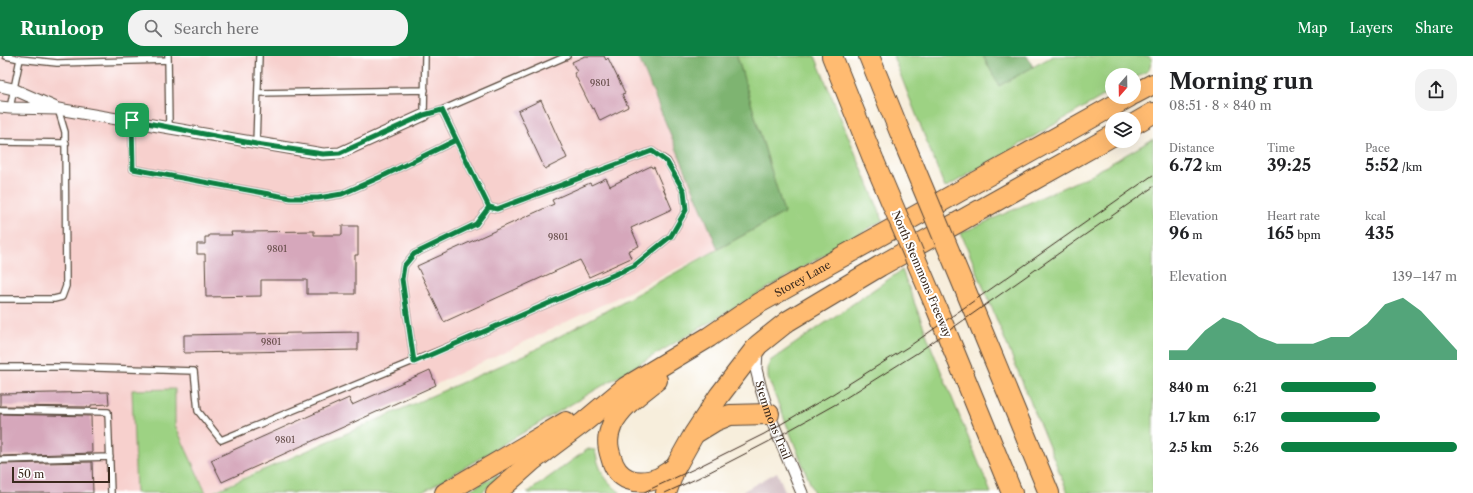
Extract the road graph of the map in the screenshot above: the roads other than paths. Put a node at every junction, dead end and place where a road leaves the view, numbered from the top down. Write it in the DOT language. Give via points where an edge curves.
graph roads {
  1 [pos="6,56"];
  2 [pos="259,56"];
  3 [pos="425,56"];
  4 [pos="567,56"];
  5 [pos="832,56"];
  6 [pos="869,56"];
  7 [pos="168,58"];
  8 [pos="20,59"];
  9 [pos="1153,84"];
  10 [pos="0,86"];
  11 [pos="13,89"];
  12 [pos="424,90"];
  13 [pos="1141,90"];
  14 [pos="258,93"];
  15 [pos="1116,104"];
  16 [pos="5,108"];
  17 [pos="58,109"];
  18 [pos="442,110"];
  19 [pos="1153,113"];
  20 [pos="424,115"];
  21 [pos="132,120"];
  22 [pos="1141,120"];
  23 [pos="169,127"];
  24 [pos="456,140"];
  25 [pos="1105,140"];
  26 [pos="0,142"];
  27 [pos="66,143"];
  28 [pos="256,144"];
  29 [pos="489,207"];
  30 [pos="0,299"];
  31 [pos="709,337"];
  32 [pos="758,345"];
  33 [pos="414,362"];
  34 [pos="0,367"];
  35 [pos="626,387"];
  36 [pos="0,410"];
  37 [pos="769,414"];
  38 [pos="694,434"];
  39 [pos="110,457"];
  40 [pos="0,460"];
  41 [pos="675,468"];
  42 [pos="111,493"];
  43 [pos="445,493"];
  44 [pos="496,493"];
  45 [pos="666,493"];
  46 [pos="802,493"];
  47 [pos="1012,493"];
  48 [pos="1049,493"];
  1 -- 8 [label="lane"];
  2 -- 14 [label="lane"];
  3 -- 12 [label="lane"];
  4 -- 18 [label="lane"];
  5 -- 47 [label="highway, North Stemmons Freeway, bridge"];
  6 -- 48 [label="highway, bridge"];
  7 -- 8 [label="lane" via="58,63"];
  7 -- 23 [label="lane"];
  8 -- 11 [label="lane"];
  9 -- 13 [label="highway"];
  10 -- 11 [label="street"];
  11 -- 16 [label="lane"];
  11 -- 17 [label="street"];
  12 -- 14 [label="lane"];
  12 -- 20 [label="lane"];
  14 -- 28 [label="lane"];
  15 -- 31 [label="highway, Storey Lane" via="759,303"];
  16 -- 17 [label="street"];
  17 -- 21 [label="street"];
  17 -- 27 [label="lane"];
  18 -- 20 [label="lane"];
  18 -- 24 [label="lane"];
  19 -- 22 [label="highway"];
  20 -- 28 [label="street" via="340,153 323,154"];
  21 -- 23 [label="street"];
  21 -- 24 [label="lane" via="133,169 291,198 318,198 342,194"];
  23 -- 28 [label="street"];
  24 -- 29 [label="lane"];
  25 -- 32 [label="highway" via="880,266 788,321"];
  26 -- 27 [label="lane"];
  27 -- 30 [label="lane" via="66,286 62,297"];
  29 -- 33 [label="lane" via="476,224 414,254 404,266 402,279"];
  29 -- 33 [label="lane" via="497,209 652,151 667,162 684,191 686,210 671,236 634,266"];
  31 -- 35 [label="highway, Storey Lane"];
  31 -- 41 [label="highway" via="631,401 612,425 607,443 615,468 620,475 630,481 659,478"];
  32 -- 37 [label="street, Stemmons Trail" via="756,370"];
  32 -- 38 [label="highway"];
  33 -- 34 [label="lane" via="221,440 198,411 194,371"];
  35 -- 43 [label="highway"];
  35 -- 44 [label="highway, Storey Lane" via="532,461"];
  36 -- 39 [label="lane" via="108,412"];
  37 -- 38 [label="highway" via="730,415"];
  37 -- 46 [label="street, Stemmons Trail"];
  38 -- 41 [label="highway"];
  39 -- 40 [label="lane"];
  39 -- 42 [label="lane"];
  41 -- 45 [label="highway"];
}
